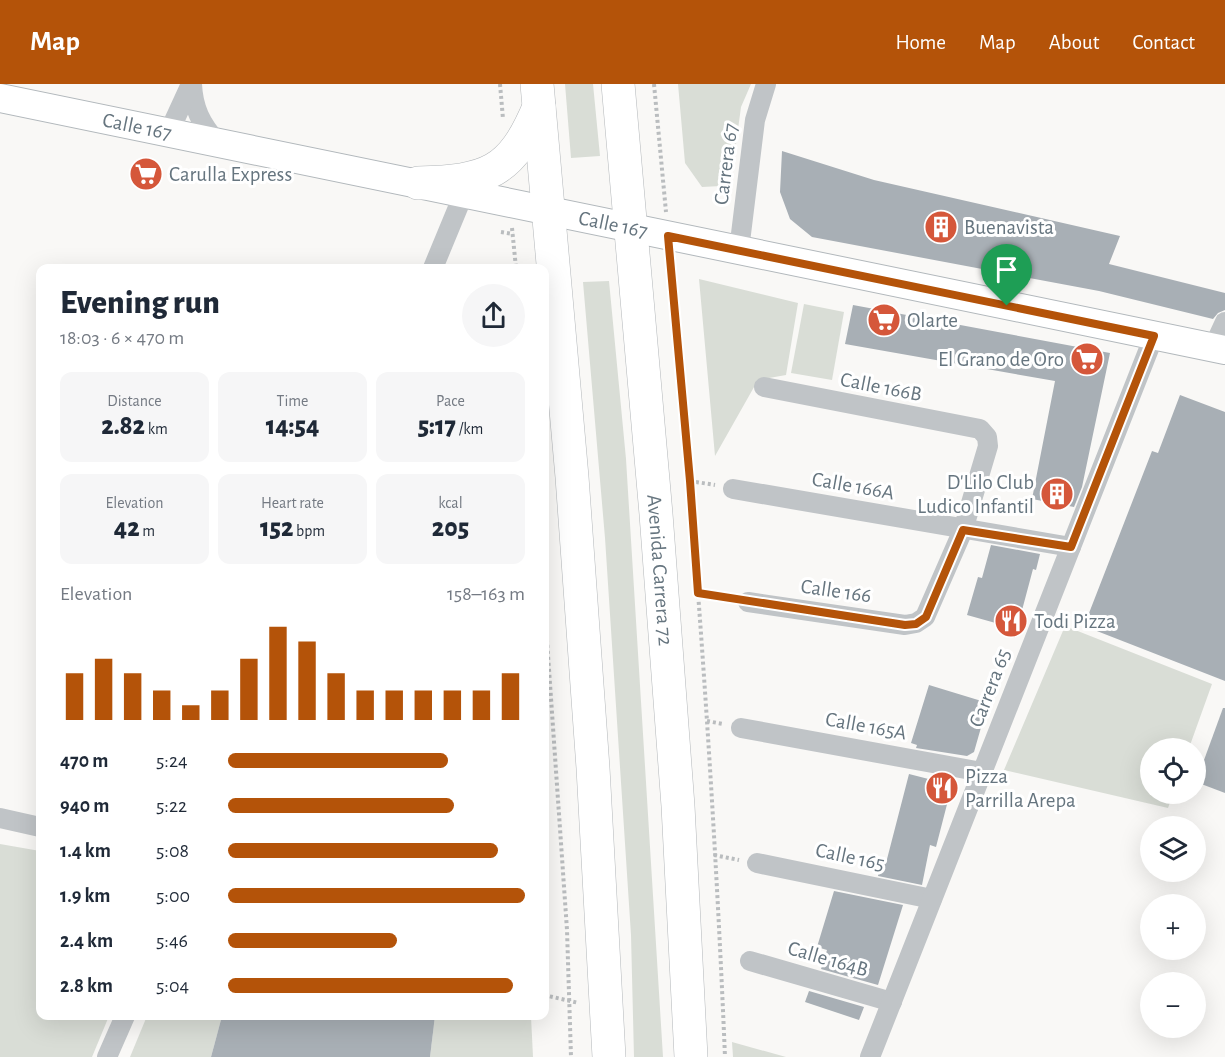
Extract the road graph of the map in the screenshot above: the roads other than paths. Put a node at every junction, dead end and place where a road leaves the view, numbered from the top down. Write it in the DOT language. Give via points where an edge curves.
graph roads {
  1 [pos="192,84"];
  2 [pos="618,84"];
  3 [pos="766,84"];
  4 [pos="538,96"];
  5 [pos="0,98"];
  6 [pos="169,132"];
  7 [pos="217,142"];
  8 [pos="418,183"];
  9 [pos="464,193"];
  10 [pos="548,211"];
  11 [pos="631,228"];
  12 [pos="740,250"];
  13 [pos="435,264"];
  14 [pos="1225,322"];
  15 [pos="1154,336"];
  16 [pos="1219,349"];
  17 [pos="764,387"];
  18 [pos="733,489"];
  19 [pos="963,530"];
  20 [pos="1071,547"];
  21 [pos="748,602"];
  22 [pos="741,728"];
  23 [pos="982,772"];
  24 [pos="0,818"];
  25 [pos="36,826"];
  26 [pos="757,863"];
  27 [pos="932,899"];
  28 [pos="750,961"];
  29 [pos="892,1002"];
  30 [pos="123,1020"];
  31 [pos="107,1057"];
  32 [pos="609,1057"];
  33 [pos="691,1057"];
  34 [pos="870,1057"];
  1 -- 6 [label="street"];
  1 -- 7 [label="street" via="197,114"];
  2 -- 11 [label="highway, Avenida Carrera 72"];
  3 -- 12 [label="street, Carrera 67" via="755,120"];
  4 -- 8 [label="highway" via="520,146 507,162 475,178"];
  4 -- 10 [label="highway"];
  5 -- 6 [label="street, Calle 167"];
  6 -- 7 [label="street, Calle 167"];
  7 -- 8 [label="street, Calle 167"];
  8 -- 9 [label="street, Calle 167"];
  9 -- 10 [label="street, Calle 167"];
  9 -- 13 [label="street"];
  10 -- 11 [label="street, Calle 167"];
  10 -- 32 [label="highway" via="573,489"];
  11 -- 12 [label="street, Calle 167"];
  11 -- 33 [label="highway, Avenida Carrera 72" via="677,794"];
  12 -- 15 [label="street, Calle 167"];
  14 -- 16 [label="street"];
  15 -- 16 [label="street, Calle 167"];
  15 -- 20 [label="street, Carrera 65"];
  17 -- 19 [label="street, Calle 166B" via="980,429 988,446"];
  18 -- 19 [label="street, Calle 166A"];
  19 -- 20 [label="street, Calle 166A"];
  19 -- 21 [label="street, Calle 166" via="926,617 916,624"];
  20 -- 23 [label="street, Carrera 65"];
  22 -- 23 [label="street, Calle 165A"];
  23 -- 27 [label="street, Carrera 65"];
  24 -- 25 [label="street"];
  26 -- 27 [label="street, Calle 165"];
  27 -- 29 [label="street, Carrera 65"];
  28 -- 29 [label="street, Calle 164B"];
  29 -- 34 [label="street, Carrera 65"];
  30 -- 31 [label="street"];
}
